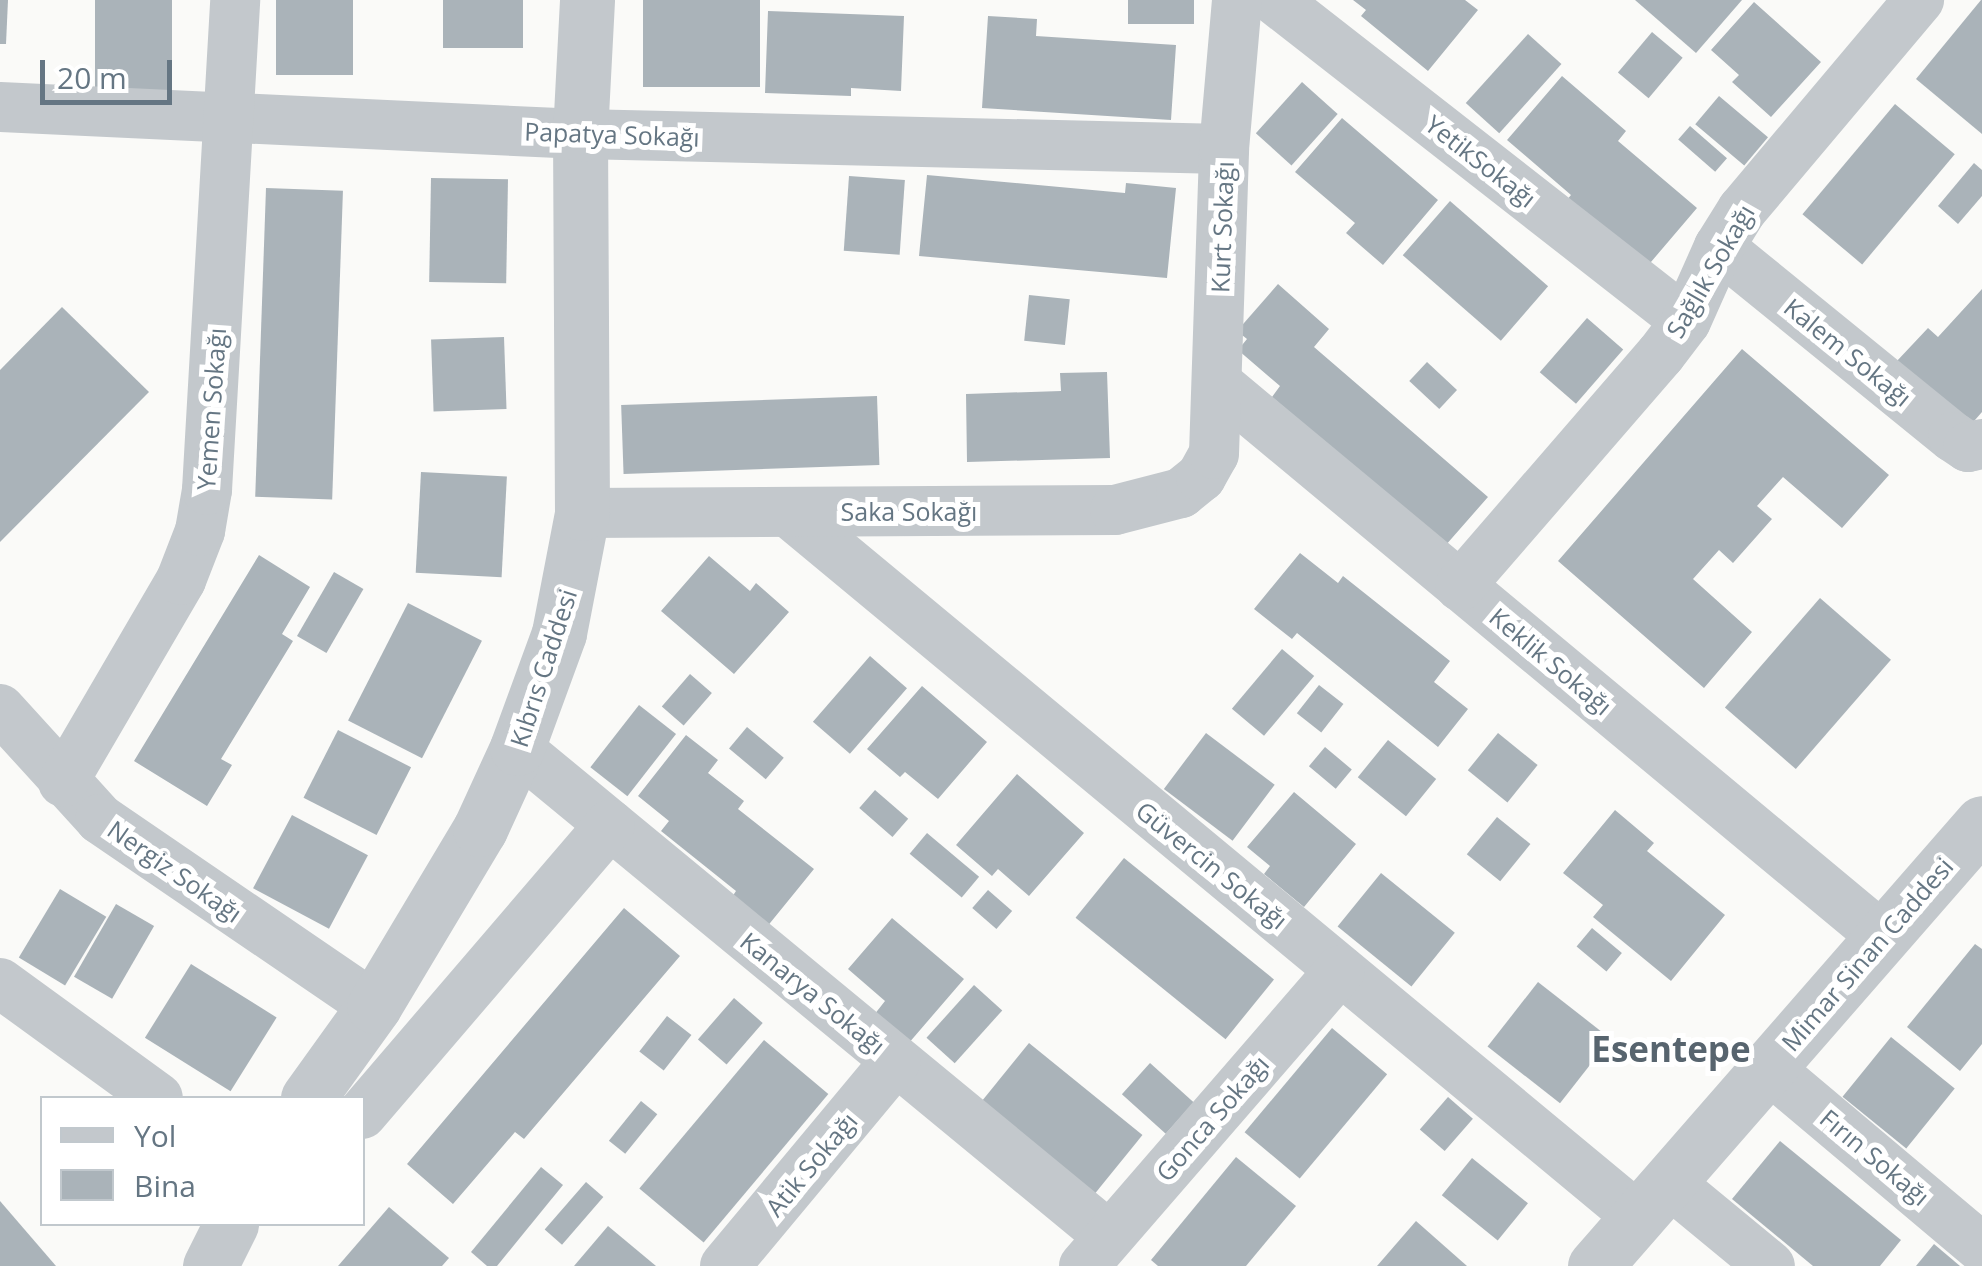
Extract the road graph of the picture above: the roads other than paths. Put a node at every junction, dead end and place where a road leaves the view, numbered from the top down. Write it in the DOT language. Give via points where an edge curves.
graph roads {
  1 [pos="234,0"];
  2 [pos="587,0"];
  3 [pos="1237,0"];
  4 [pos="1275,0"];
  5 [pos="1890,9"];
  6 [pos="0,108"];
  7 [pos="228,121"];
  8 [pos="580,134"];
  9 [pos="1224,149"];
  10 [pos="1718,247"];
  11 [pos="1686,322"];
  12 [pos="1218,384"];
  13 [pos="1982,444"];
  14 [pos="1214,454"];
  15 [pos="788,512"];
  16 [pos="582,513"];
  17 [pos="1460,586"];
  18 [pos="0,710"];
  19 [pos="517,748"];
  20 [pos="63,782"];
  21 [pos="1982,823"];
  22 [pos="610,825"];
  23 [pos="1883,937"];
  24 [pos="1340,970"];
  25 [pos="0,983"];
  26 [pos="374,1006"];
  27 [pos="896,1061"];
  28 [pos="1768,1067"];
  29 [pos="155,1096"];
  30 [pos="309,1096"];
  31 [pos="365,1111"];
  32 [pos="1652,1200"];
  33 [pos="230,1226"];
  34 [pos="261,1226"];
  35 [pos="1982,1248"];
  36 [pos="1097,1251"];
  37 [pos="213,1266"];
  38 [pos="725,1266"];
  39 [pos="1594,1266"];
  40 [pos="1770,1266"];
  1 -- 7 [label="street, Yemen Sokağı"];
  2 -- 8 [label="street, Kıbrıs Caddesi"];
  3 -- 9 [label="street, Kurt Sokağı"];
  4 -- 11 [label="street, YetikSokağı"];
  5 -- 10 [label="street, Sağlık Sokağı"];
  6 -- 7 [label="street, Papatya Sokağı"];
  7 -- 8 [label="street, Papatya Sokağı"];
  7 -- 20 [label="street, Yemen Sokağı" via="200,530 181,580"];
  8 -- 9 [label="street, Papatya Sokağı"];
  8 -- 16 [label="street, Kıbrıs Caddesi"];
  9 -- 12 [label="street, Kurt Sokağı"];
  10 -- 11 [label="street, Sağlık Sokağı"];
  10 -- 13 [label="street, Kalem Sokağı" via="1953,437 1968,447"];
  11 -- 17 [label="street, Sağlık Sokağı"];
  12 -- 14 [label="street, Kurt Sokağı"];
  12 -- 17 [label="street, Keklik Sokağı"];
  14 -- 15 [label="street, Saka Sokağı" via="1181,493 1115,510"];
  15 -- 16 [label="street, Saka Sokağı"];
  15 -- 24 [label="street, Güvercin Sokağı"];
  16 -- 19 [label="street, Kıbrıs Caddesi" via="559,632"];
  17 -- 23 [label="street, Keklik Sokağı"];
  18 -- 20 [label="street, Nergiz Sokağı"];
  19 -- 22 [label="street, Kanarya Sokağı"];
  19 -- 26 [label="street, Kıbrıs Caddesi" via="480,829"];
  20 -- 26 [label="street, Nergiz Sokağı" via="141,851"];
  21 -- 23 [label="street, Mimar Sinan Caddesi"];
  22 -- 27 [label="street, Kanarya Sokağı"];
  22 -- 31 [label="street"];
  23 -- 28 [label="street, Mimar Sinan Caddesi"];
  24 -- 32 [label="street, Güvercin Sokağı"];
  24 -- 36 [label="street, Gonca Sokağı"];
  25 -- 29 [label="street"];
  26 -- 30 [label="street, Kıbrıs Caddesi"];
  27 -- 36 [label="street, Kanarya Sokağı"];
  27 -- 38 [label="street, Atik Sokağı"];
  28 -- 32 [label="street, Mimar Sinan Caddesi"];
  28 -- 35 [label="street, Fırın Sokağı"];
  32 -- 39 [label="street, Mimar Sinan Caddesi"];
  32 -- 40 [label="street, Güvercin Sokağı"];
  33 -- 37 [label="street"];
  34 -- 37 [label="street"];
}
